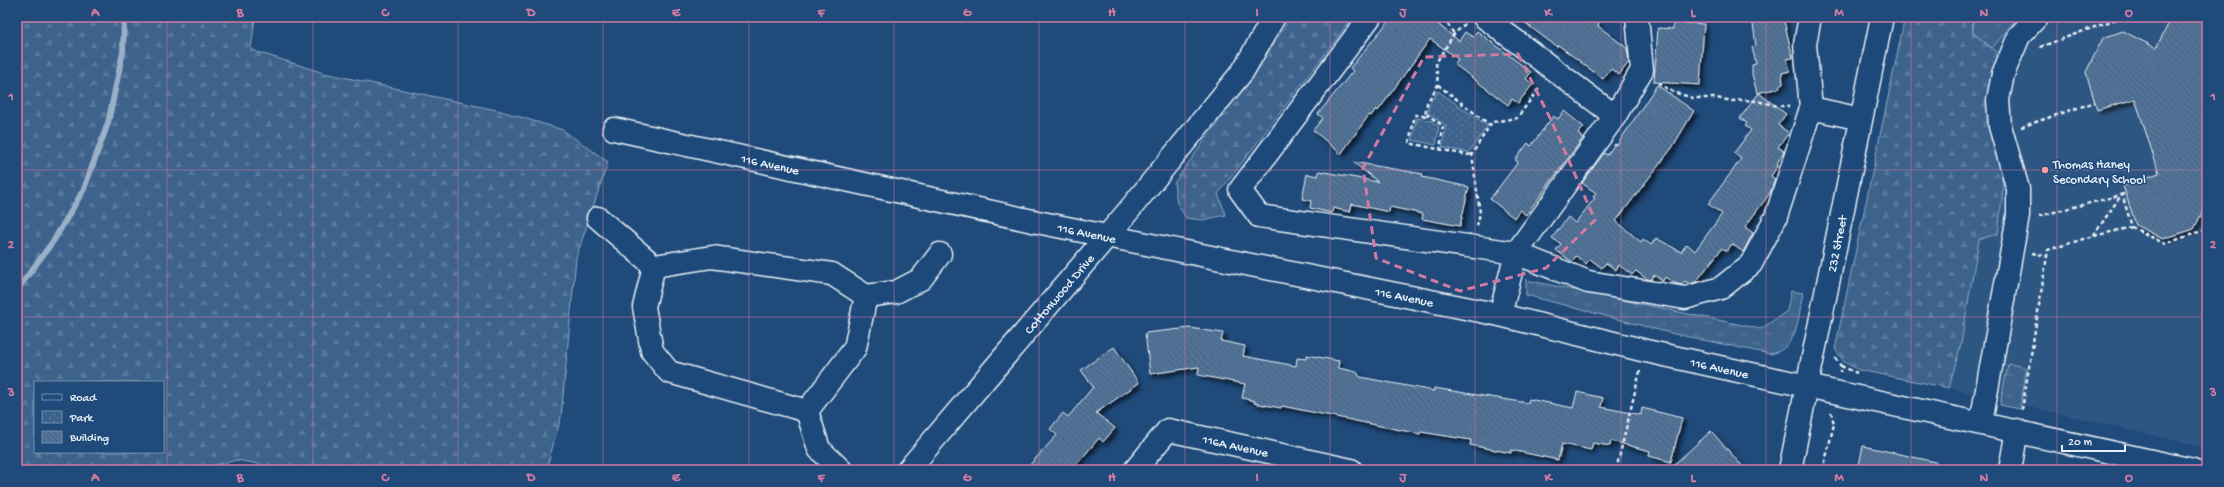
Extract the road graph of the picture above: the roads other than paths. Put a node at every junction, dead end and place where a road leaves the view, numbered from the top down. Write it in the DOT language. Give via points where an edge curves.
graph roads {
  1 [pos="1274,17"];
  2 [pos="1370,17"];
  3 [pos="1636,17"];
  4 [pos="1810,17"];
  5 [pos="1882,17"];
  6 [pos="2037,17"];
  7 [pos="1477,19"];
  8 [pos="1801,107"];
  9 [pos="1615,116"];
  10 [pos="1861,119"];
  11 [pos="614,129"];
  12 [pos="598,218"];
  13 [pos="1107,236"];
  14 [pos="1516,253"];
  15 [pos="940,254"];
  16 [pos="654,266"];
  17 [pos="866,296"];
  18 [pos="1500,315"];
  19 [pos="1807,386"];
  20 [pos="808,411"];
  21 [pos="2019,421"];
  22 [pos="1981,423"];
  23 [pos="841,470"];
  24 [pos="908,470"];
  25 [pos="1135,470"];
  26 [pos="1351,470"];
  27 [pos="1790,470"];
  28 [pos="2010,470"];
  29 [pos="2193,470"];
  1 -- 13 [label="street, Cottonwood Drive" via="1243,71"];
  2 -- 14 [label="street" via="1240,190 1258,216"];
  3 -- 9 [label="street" via="1642,70"];
  4 -- 8 [label="street" via="1805,44"];
  5 -- 10 [label="street, 232 Street"];
  6 -- 22 [label="street" via="2019,36 2003,74 1998,100 2000,126 2018,189 2018,216"];
  7 -- 9 [label="street"];
  8 -- 10 [label="street"];
  8 -- 14 [label="street" via="1776,217 1751,264 1721,288 1685,298 1595,283"];
  9 -- 14 [label="street"];
  10 -- 19 [label="street, 232 Street"];
  11 -- 13 [label="street, 116 Avenue"];
  12 -- 16 [label="street"];
  13 -- 18 [label="street, 116 Avenue"];
  13 -- 24 [label="street, Cottonwood Drive"];
  14 -- 18 [label="street"];
  15 -- 17 [label="street" via="920,279 896,292"];
  16 -- 17 [label="street" via="712,257 832,274"];
  16 -- 20 [label="street" via="644,307 652,351 669,372"];
  17 -- 20 [label="street" via="854,348"];
  18 -- 19 [label="street, 116 Avenue" via="1646,351"];
  19 -- 22 [label="street, 116 Avenue"];
  19 -- 27 [label="street, 232 Street"];
  20 -- 23 [label="street" via="819,449"];
  21 -- 22 [label="street, 116 Avenue"];
  21 -- 28 [label="street"];
  21 -- 29 [label="street, 116 Avenue"];
  25 -- 26 [label="street, 116A Avenue" via="1168,430"];
}
